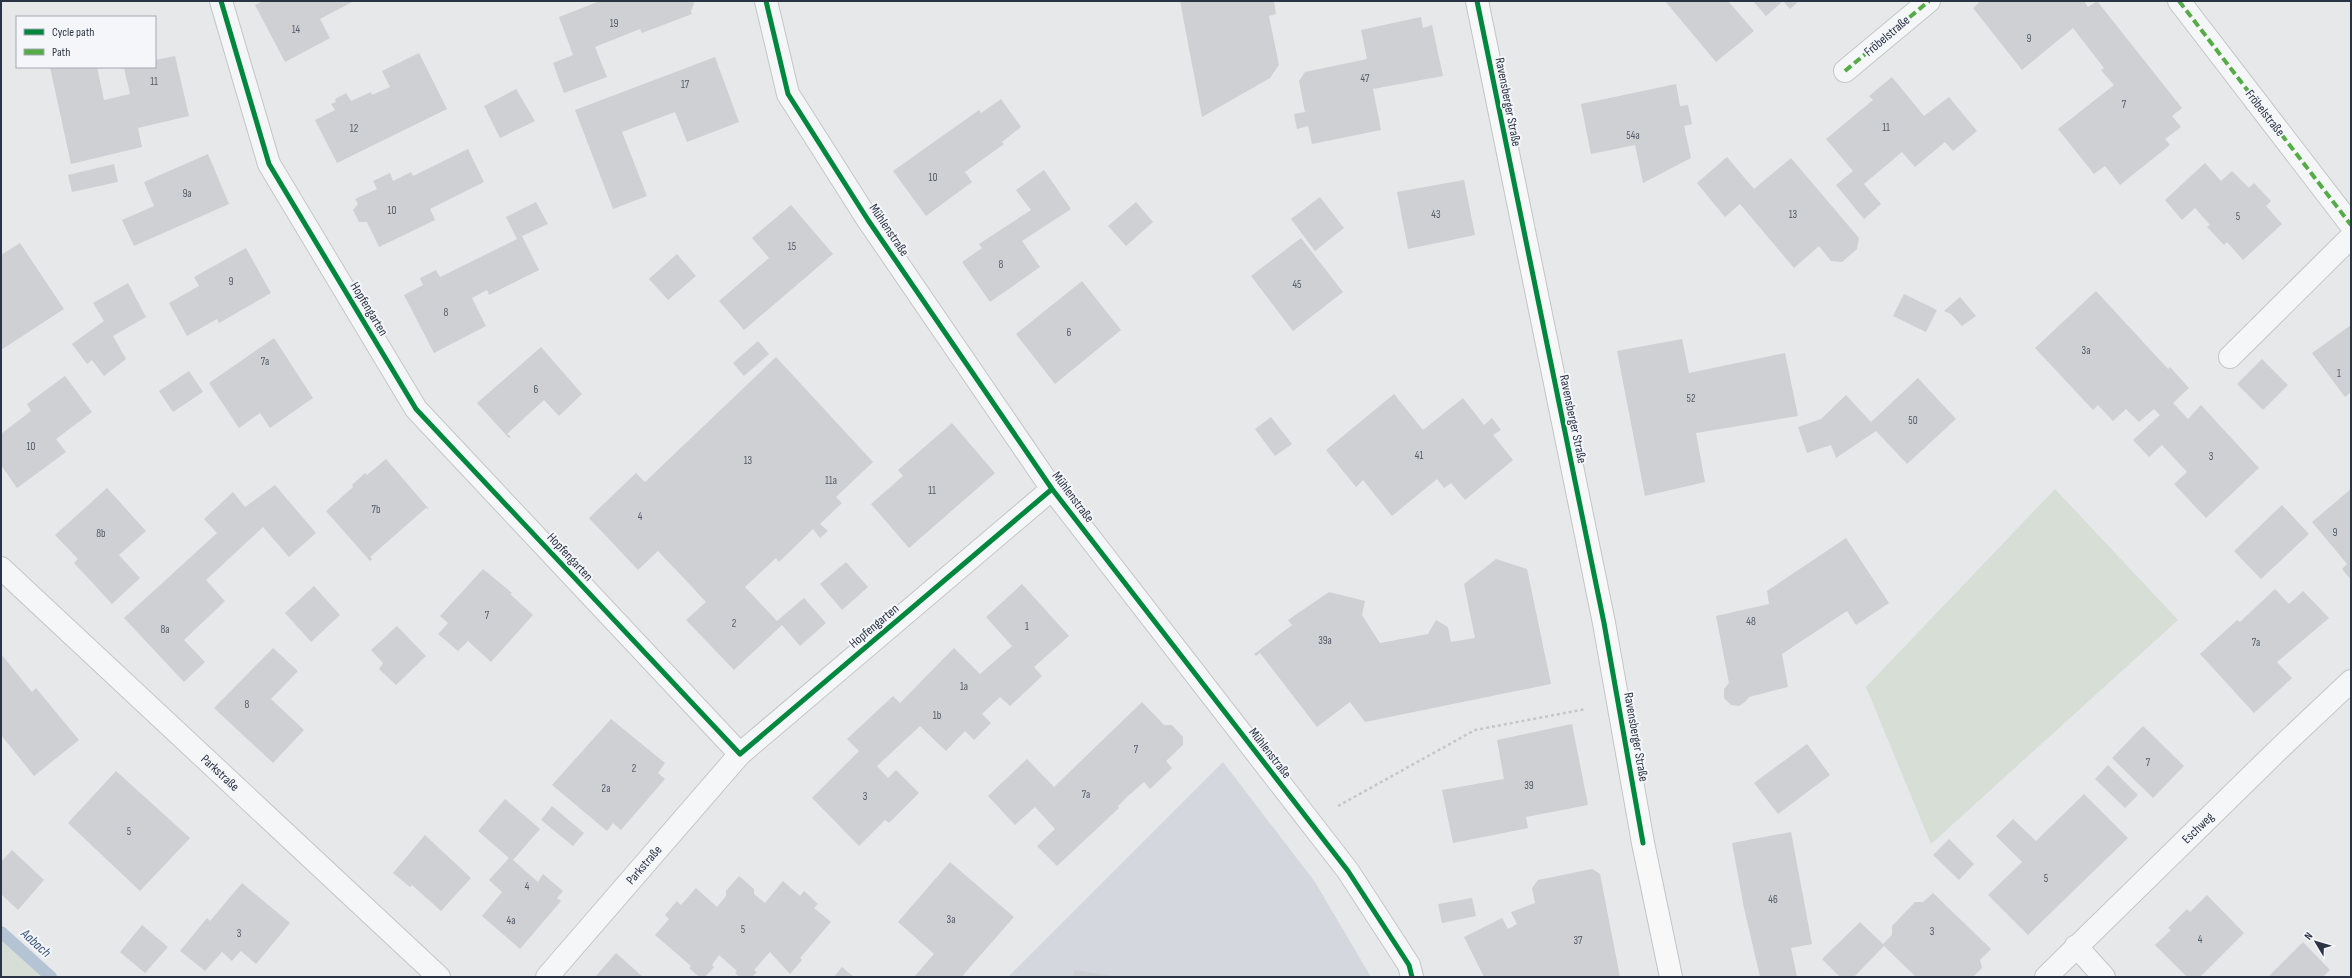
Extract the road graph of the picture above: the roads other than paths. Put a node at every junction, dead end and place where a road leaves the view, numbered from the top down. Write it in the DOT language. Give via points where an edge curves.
graph roads {
  1 [pos="221,1"];
  2 [pos="766,1"];
  3 [pos="1477,1"];
  4 [pos="1929,1"];
  5 [pos="2179,1"];
  6 [pos="1844,71"];
  7 [pos="2351,225"];
  8 [pos="2351,237"];
  9 [pos="2230,357"];
  10 [pos="1052,489"];
  11 [pos="1,568"];
  12 [pos="2351,681"];
  13 [pos="740,754"];
  14 [pos="2076,946"];
  15 [pos="439,977"];
  16 [pos="547,977"];
  17 [pos="1412,977"];
  18 [pos="1671,977"];
  19 [pos="2046,977"];
  20 [pos="2104,977"];
  1 -- 13 [label="street, Hopfengarten" via="269,164 416,409"];
  2 -- 10 [label="street, Mühlenstraße" via="788,94 868,220"];
  3 -- 18 [label="main road, Ravensberger Straße" via="1620,703 1644,843"];
  4 -- 6 [label="street, Fröbelstraße"];
  5 -- 7 [label="street, Fröbelstraße"];
  8 -- 9 [label="street"];
  10 -- 13 [label="street, Hopfengarten"];
  10 -- 17 [label="street, Mühlenstraße" via="1348,871 1409,965"];
  11 -- 15 [label="street, Parkstraße"];
  12 -- 14 [label="street, Eschweg"];
  13 -- 16 [label="street, Parkstraße"];
  14 -- 19 [label="street, Eschweg"];
  14 -- 20 [label="street"];
}
